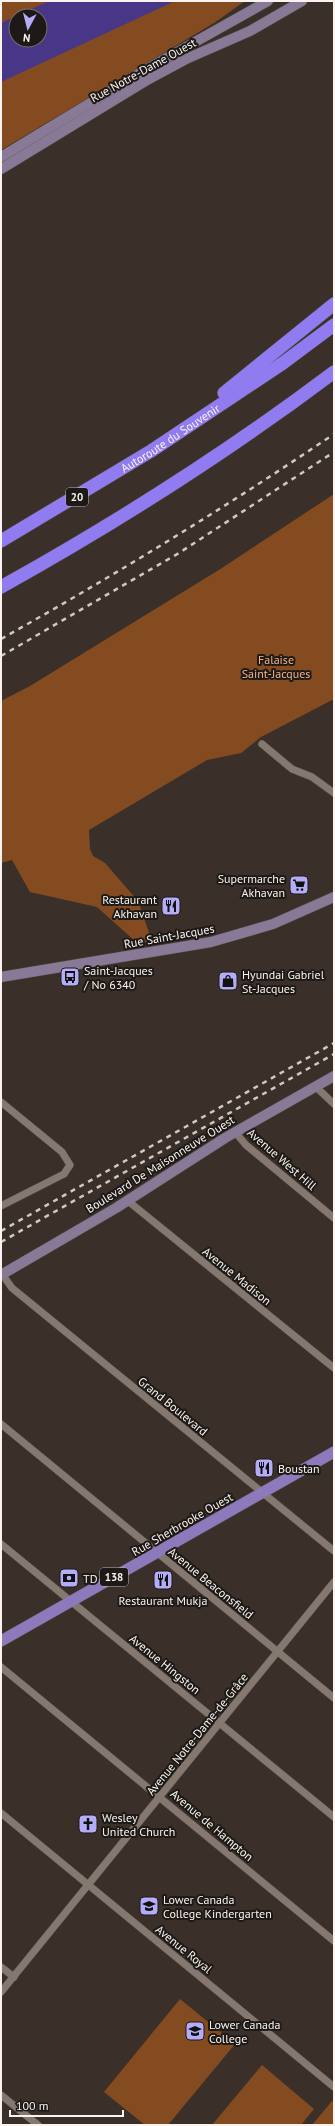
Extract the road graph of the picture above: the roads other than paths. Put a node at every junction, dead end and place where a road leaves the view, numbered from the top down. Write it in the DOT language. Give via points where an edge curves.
graph roads {
  1 [pos="268,1"];
  2 [pos="302,1"];
  3 [pos="1,157"];
  4 [pos="1,168"];
  5 [pos="334,304"];
  6 [pos="334,325"];
  7 [pos="334,372"];
  8 [pos="334,381"];
  9 [pos="299,398"];
  10 [pos="151,450"];
  11 [pos="1,541"];
  12 [pos="1,587"];
  13 [pos="262,744"];
  14 [pos="334,793"];
  15 [pos="334,897"];
  16 [pos="1,977"];
  17 [pos="334,1076"];
  18 [pos="316,1087"];
  19 [pos="1,1102"];
  20 [pos="334,1104"];
  21 [pos="235,1132"];
  22 [pos="128,1201"];
  23 [pos="1,1206"];
  24 [pos="334,1218"];
  25 [pos="1,1275"];
  26 [pos="334,1368"];
  27 [pos="1,1424"];
  28 [pos="334,1452"];
  29 [pos="262,1493"];
  30 [pos="1,1544"];
  31 [pos="334,1551"];
  32 [pos="157,1553"];
  33 [pos="334,1582"];
  34 [pos="71,1601"];
  35 [pos="1,1641"];
  36 [pos="277,1652"];
  37 [pos="1,1667"];
  38 [pos="334,1698"];
  39 [pos="219,1723"];
  40 [pos="160,1796"];
  41 [pos="1,1813"];
  42 [pos="334,1817"];
  43 [pos="88,1885"];
  44 [pos="334,1941"];
  45 [pos="1,1967"];
  46 [pos="14,1977"];
  47 [pos="1,1992"];
  48 [pos="334,2087"];
  49 [pos="1,2094"];
  50 [pos="38,2125"];
  1 -- 3 [label="main road, Rue Notre-Dame Ouest" via="151,67"];
  2 -- 4 [label="main road, Rue Notre-Dame Ouest" via="250,31 186,59 147,80"];
  5 -- 10 [label="highway"];
  6 -- 10 [label="highway, Autoroute du Souvenir / 20" via="283,363"];
  7 -- 9 [label="highway"];
  8 -- 9 [label="highway"];
  9 -- 12 [label="highway" via="136,508"];
  10 -- 11 [label="highway, Autoroute du Souvenir / 20"];
  13 -- 14 [label="street" via="292,769 312,777"];
  15 -- 16 [label="main road, Rue Saint-Jacques" via="273,924 216,941"];
  17 -- 18 [label="main road, Boulevard De Maisonneuve Ouest"];
  18 -- 20 [label="street"];
  18 -- 21 [label="main road, Boulevard De Maisonneuve Ouest"];
  19 -- 23 [label="street" via="62,1152 70,1165 64,1174"];
  21 -- 22 [label="main road, Boulevard De Maisonneuve Ouest"];
  21 -- 24 [label="street, Avenue West Hill" via="246,1145"];
  22 -- 25 [label="main road, Boulevard De Maisonneuve Ouest"];
  22 -- 26 [label="street, Avenue Madison"];
  25 -- 29 [label="street, Grand Boulevard" via="12,1288"];
  27 -- 32 [label="street, Avenue Beaconsfield"];
  28 -- 29 [label="main road, Rue Sherbrooke Ouest / 138"];
  29 -- 31 [label="street, Grand Boulevard"];
  29 -- 32 [label="main road, Rue Sherbrooke Ouest / 138"];
  30 -- 34 [label="street, Avenue Hingston"];
  32 -- 34 [label="main road, Rue Sherbrooke Ouest / 138"];
  32 -- 36 [label="street, Avenue Beaconsfield"];
  33 -- 36 [label="street, Avenue Notre-Dame-de-Grâce"];
  34 -- 35 [label="main road, Rue Sherbrooke Ouest / 138"];
  34 -- 39 [label="street, Avenue Hingston"];
  36 -- 38 [label="street, Avenue Beaconsfield"];
  36 -- 39 [label="street, Avenue Notre-Dame-de-Grâce"];
  37 -- 40 [label="street, Avenue de Hampton"];
  39 -- 40 [label="street, Avenue Notre-Dame-de-Grâce"];
  39 -- 42 [label="street, Avenue Hingston"];
  40 -- 43 [label="street, Avenue Notre-Dame-de-Grâce"];
  40 -- 44 [label="street, Avenue de Hampton"];
  41 -- 43 [label="street, Avenue Royal"];
  43 -- 46 [label="street, Avenue Notre-Dame-de-Grâce"];
  43 -- 48 [label="street, Avenue Royal"];
  45 -- 46 [label="street"];
  46 -- 47 [label="street, Avenue Notre-Dame-de-Grâce"];
  49 -- 50 [label="street"];
}
